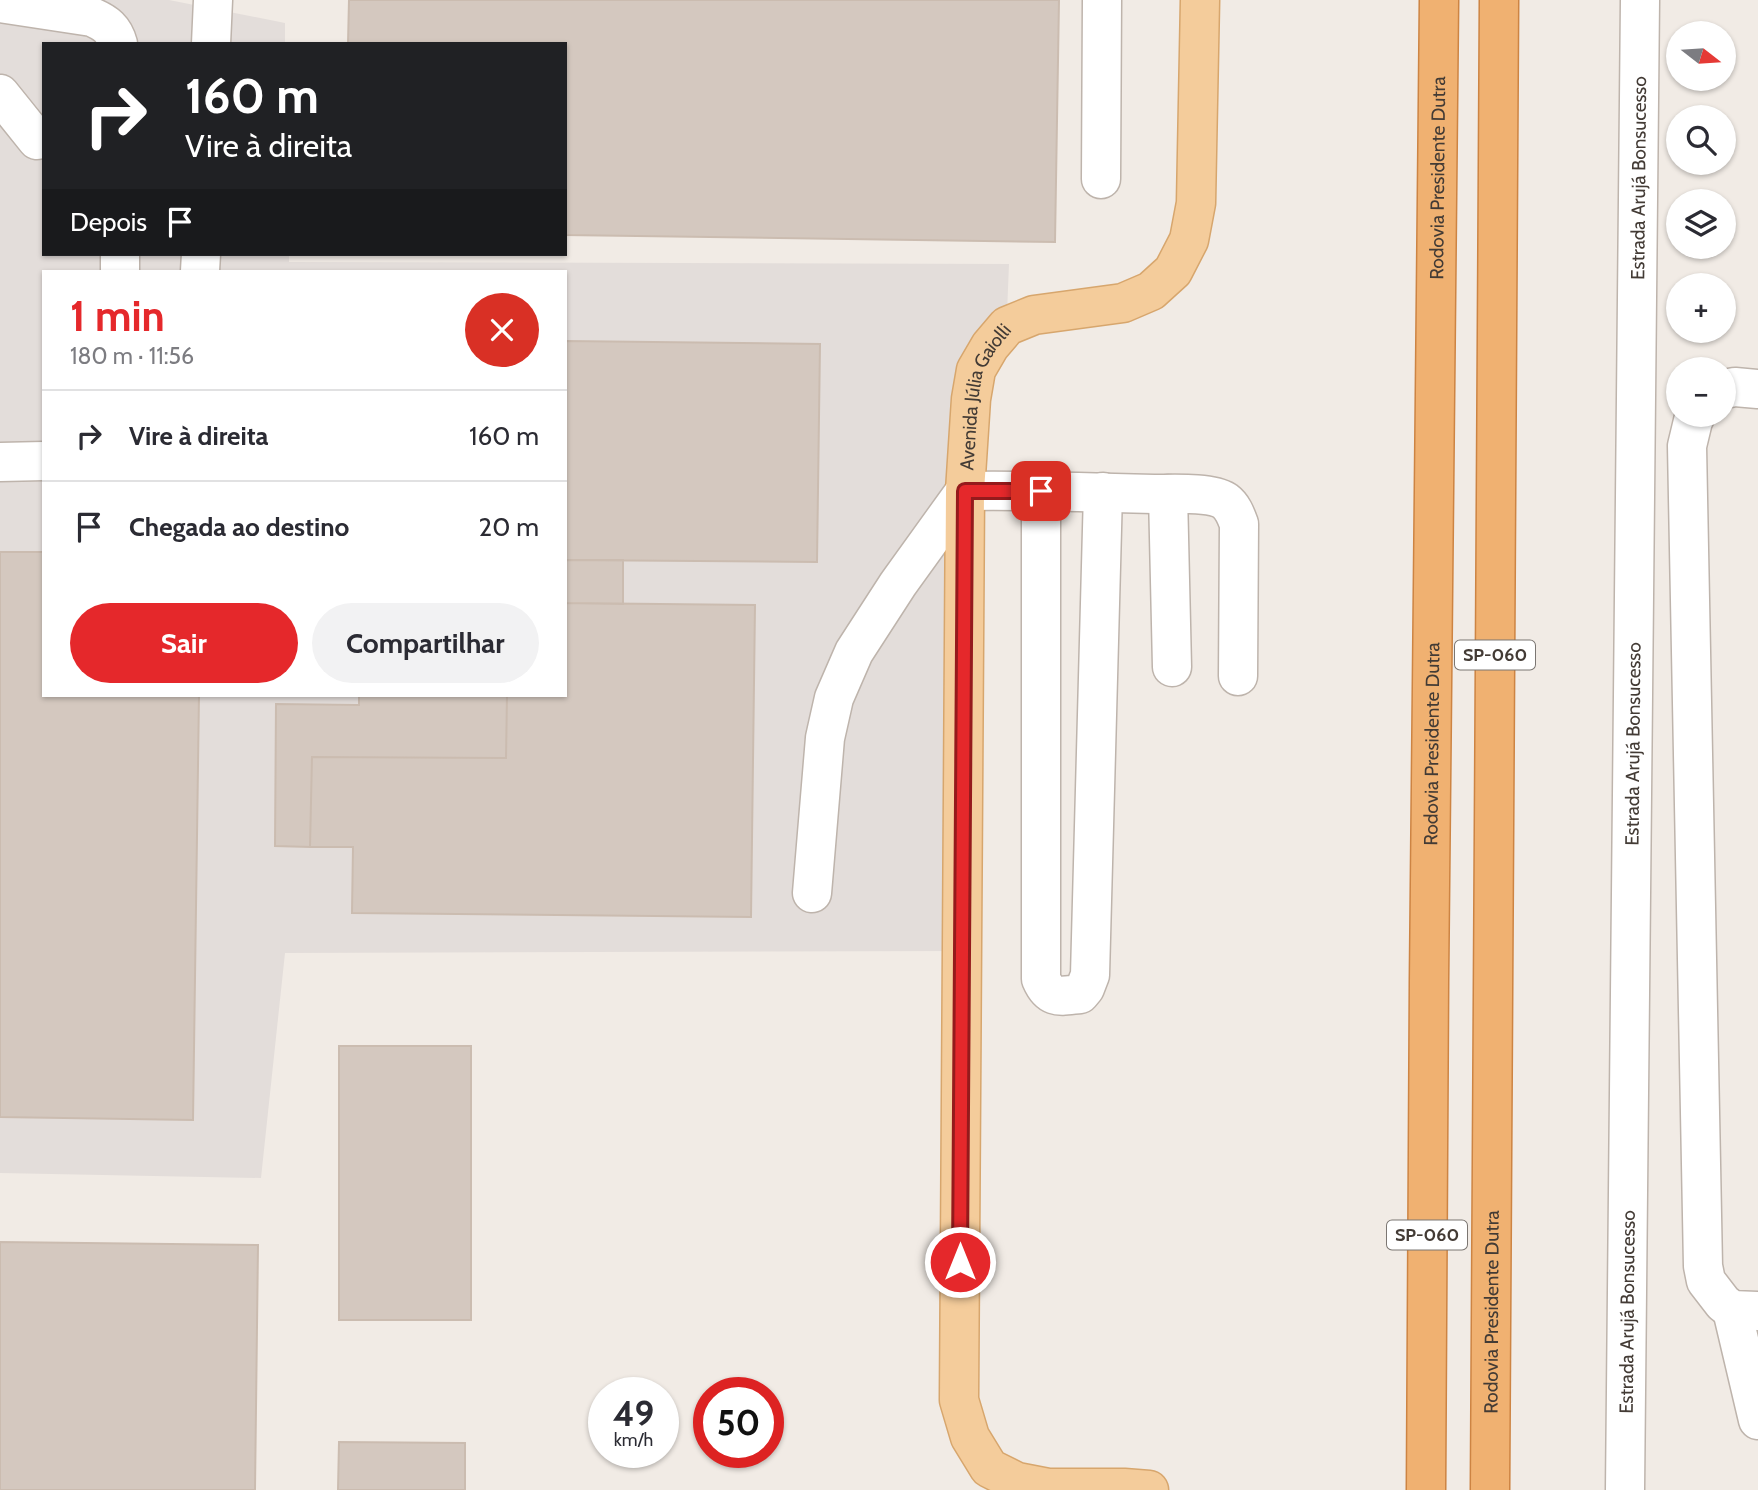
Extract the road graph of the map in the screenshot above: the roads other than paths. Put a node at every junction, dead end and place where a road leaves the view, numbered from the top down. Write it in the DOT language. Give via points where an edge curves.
graph roads {
  1 [pos="213,0"];
  2 [pos="1102,0"];
  3 [pos="1200,0"];
  4 [pos="1439,0"];
  5 [pos="1499,0"];
  6 [pos="1640,0"];
  7 [pos="0,3"];
  8 [pos="117,42"];
  9 [pos="211,42"];
  10 [pos="0,94"];
  11 [pos="27,140"];
  12 [pos="1101,179"];
  13 [pos="1736,387"];
  14 [pos="1758,389"];
  15 [pos="1692,427"];
  16 [pos="42,461"];
  17 [pos="0,462"];
  18 [pos="965,491"];
  19 [pos="1041,491"];
  20 [pos="1103,492"];
  21 [pos="1168,494"];
  22 [pos="1172,667"];
  23 [pos="1238,676"];
  24 [pos="813,893"];
  25 [pos="1745,1311"];
  26 [pos="1758,1420"];
  27 [pos="1149,1490"];
  28 [pos="1426,1490"];
  29 [pos="1490,1490"];
  30 [pos="1625,1490"];
  1 -- 9 [label="street"];
  2 -- 12 [label="street"];
  3 -- 18 [label="main road, Avenida Júlia Gaiolli" via="1196,203 1189,240 1173,271 1151,291 1123,303 1034,315 1007,326 976,370"];
  4 -- 28 [label="highway, Rodovia Presidente Dutra / SP-060"];
  5 -- 29 [label="highway, Rodovia Presidente Dutra / SP-060"];
  6 -- 30 [label="street, Estrada Arujá Bonsucesso"];
  7 -- 8 [label="street" via="92,17 111,28"];
  10 -- 11 [label="street"];
  13 -- 14 [label="street"];
  15 -- 25 [label="street" via="1687,446 1703,1266 1706,1281 1723,1303"];
  16 -- 17 [label="street"];
  18 -- 19 [label="street"];
  18 -- 24 [label="street" via="854,652 834,698 825,738"];
  18 -- 27 [label="main road, Avenida Júlia Gaiolli" via="959,1400 970,1437 989,1468 1017,1482 1048,1488"];
  19 -- 20 [label="street"];
  19 -- 20 [label="street" via="1041,979 1055,996 1080,994 1090,975"];
  20 -- 21 [label="street"];
  21 -- 22 [label="street"];
  21 -- 23 [label="street" via="1224,500 1239,524"];
  25 -- 26 [label="street"];
}
